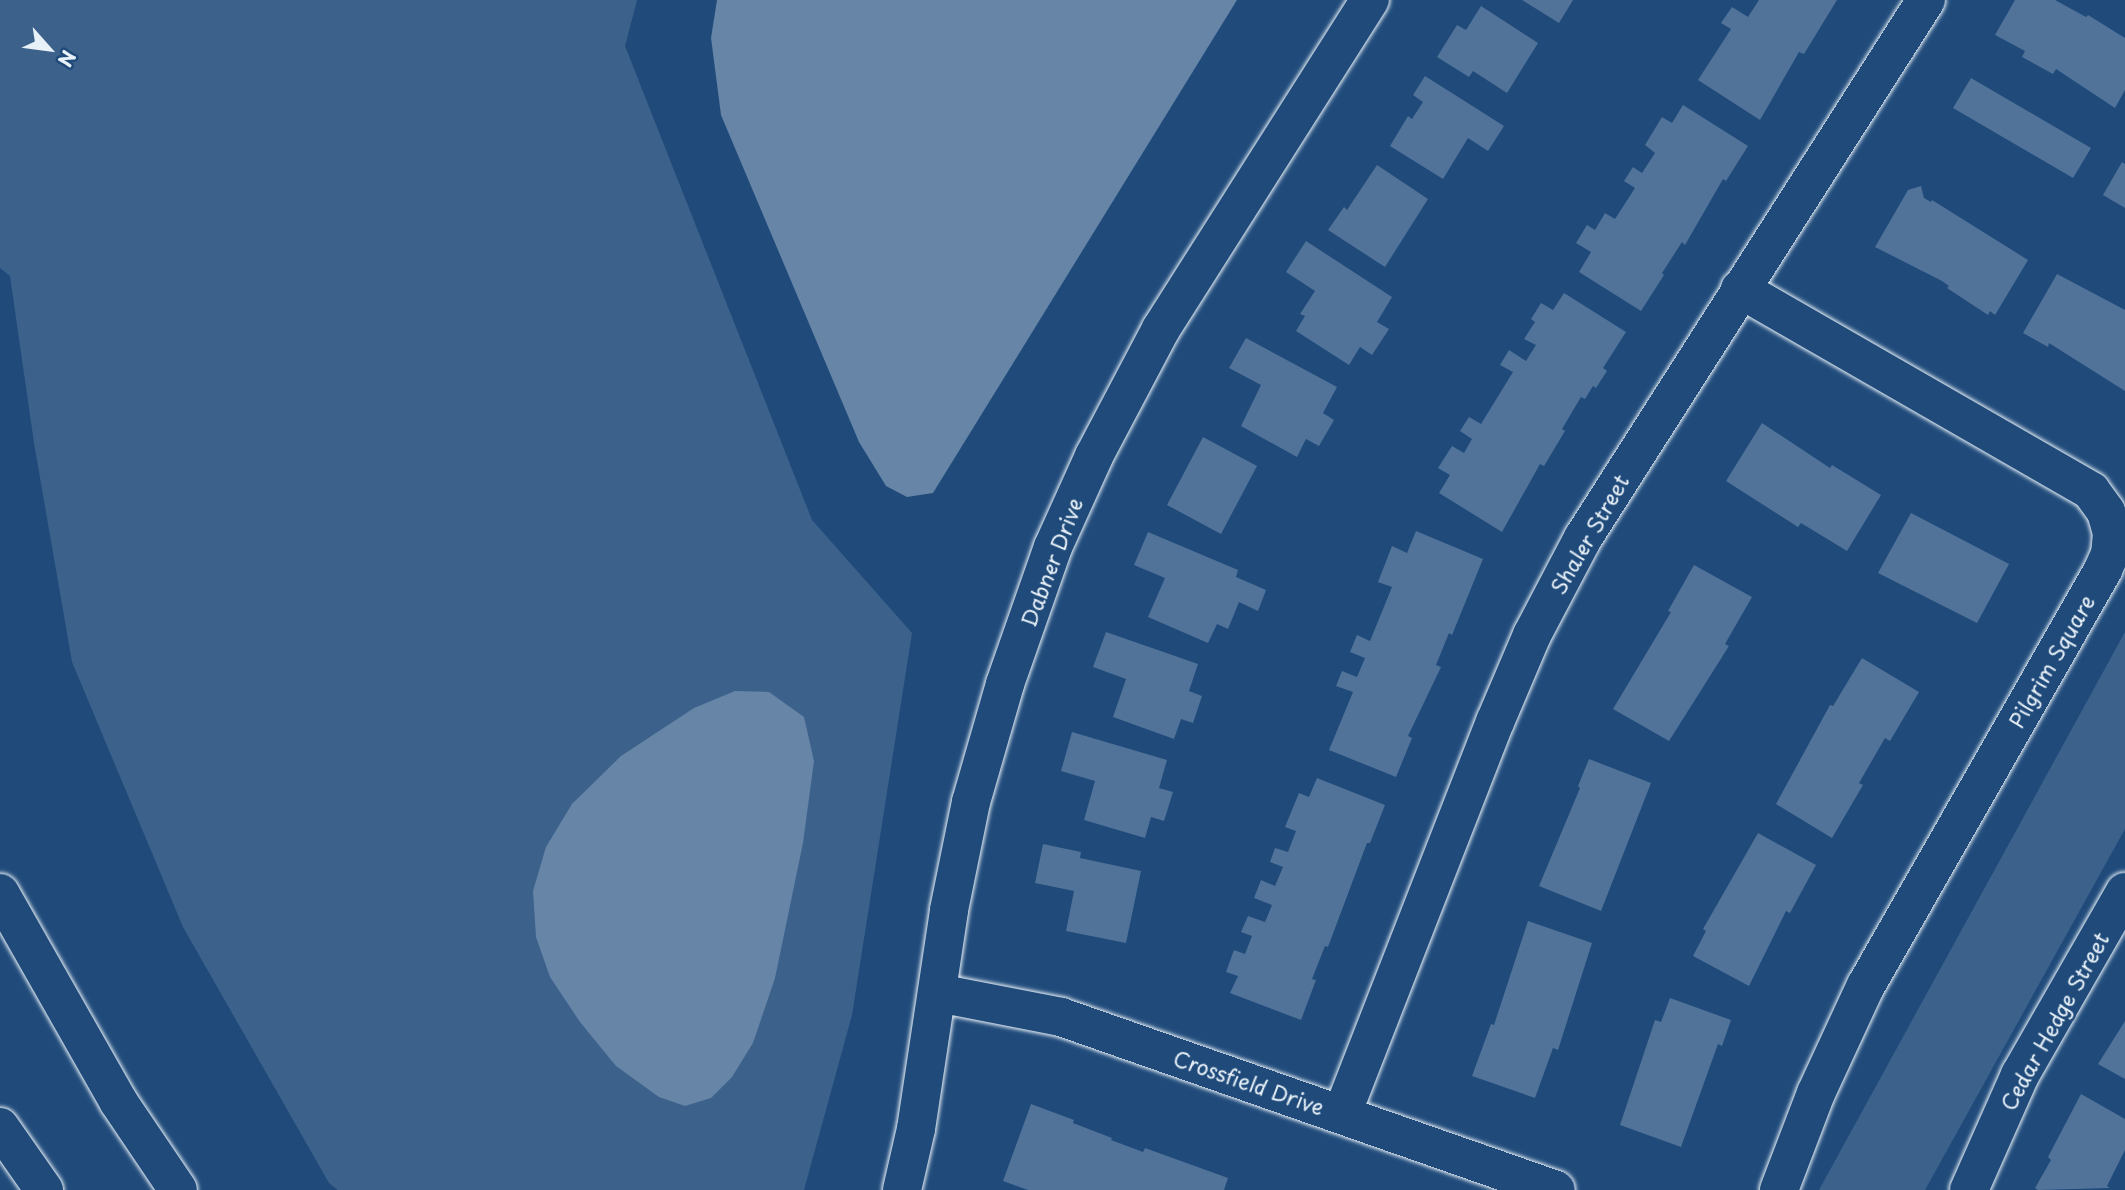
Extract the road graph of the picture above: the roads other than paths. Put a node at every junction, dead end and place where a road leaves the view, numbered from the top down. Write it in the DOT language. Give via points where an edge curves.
graph roads {
  1 [pos="1370,0"];
  2 [pos="1926,0"];
  3 [pos="1740,289"];
  4 [pos="2125,892"];
  5 [pos="0,893"];
  6 [pos="938,993"];
  7 [pos="1342,1114"];
  8 [pos="0,1127"];
  9 [pos="44,1190"];
  10 [pos="178,1190"];
  11 [pos="902,1190"];
  12 [pos="1556,1190"];
  13 [pos="1779,1190"];
  14 [pos="1969,1190"];
  1 -- 6 [label="street, Dabner Drive" via="1161,329 1058,536 1005,684 971,802"];
  2 -- 3 [label="street, Shaler Street"];
  3 -- 7 [label="street, Shaler Street" via="1583,538 1532,635"];
  3 -- 13 [label="street, Pilgrim Square" via="2091,491 2106,512 2112,533 2103,570 1866,985 1816,1093"];
  4 -- 14 [label="street, Cedar Hedge Street" via="2020,1075"];
  5 -- 10 [label="street" via="118,1101"];
  6 -- 7 [label="street, Crossfield Drive" via="1061,1017"];
  6 -- 11 [label="street, Dabner Drive"];
  7 -- 12 [label="street, Crossfield Drive"];
  8 -- 9 [label="street"];
}
